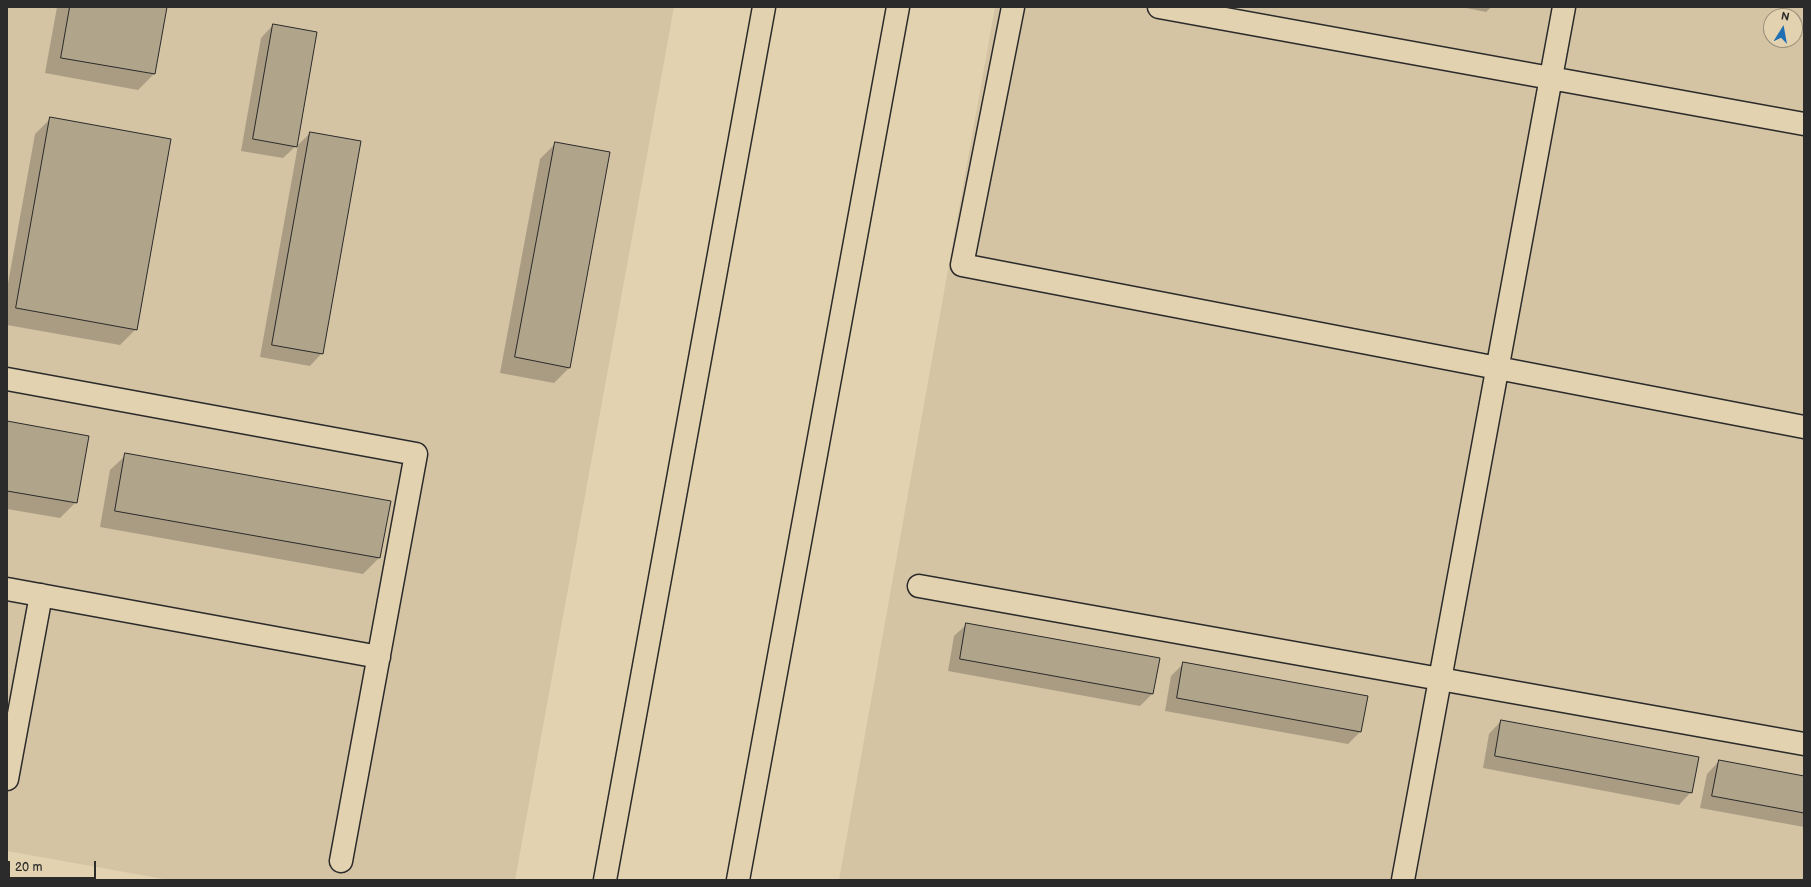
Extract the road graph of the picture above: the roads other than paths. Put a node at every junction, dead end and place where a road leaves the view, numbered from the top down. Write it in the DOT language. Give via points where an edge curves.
graph roads {
  1 [pos="764,7"];
  2 [pos="898,7"];
  3 [pos="1013,7"];
  4 [pos="1159,7"];
  5 [pos="1564,7"];
  6 [pos="1550,78"];
  7 [pos="1804,124"];
  8 [pos="1497,368"];
  9 [pos="7,379"];
  10 [pos="1804,427"];
  11 [pos="918,586"];
  12 [pos="7,589"];
  13 [pos="41,595"];
  14 [pos="379,657"];
  15 [pos="1440,679"];
  16 [pos="1804,744"];
  17 [pos="7,779"];
  18 [pos="341,861"];
  19 [pos="605,880"];
  20 [pos="738,880"];
  21 [pos="1403,880"];
  1 -- 19 [label="street"];
  2 -- 20 [label="street"];
  3 -- 8 [label="street" via="962,265"];
  4 -- 6 [label="street"];
  5 -- 6 [label="street"];
  6 -- 7 [label="street"];
  6 -- 8 [label="street"];
  8 -- 10 [label="street"];
  8 -- 15 [label="street"];
  9 -- 14 [label="street" via="416,454"];
  11 -- 15 [label="street"];
  12 -- 13 [label="street"];
  13 -- 14 [label="street"];
  13 -- 17 [label="street"];
  14 -- 18 [label="street"];
  15 -- 16 [label="street"];
  15 -- 21 [label="street"];
}
